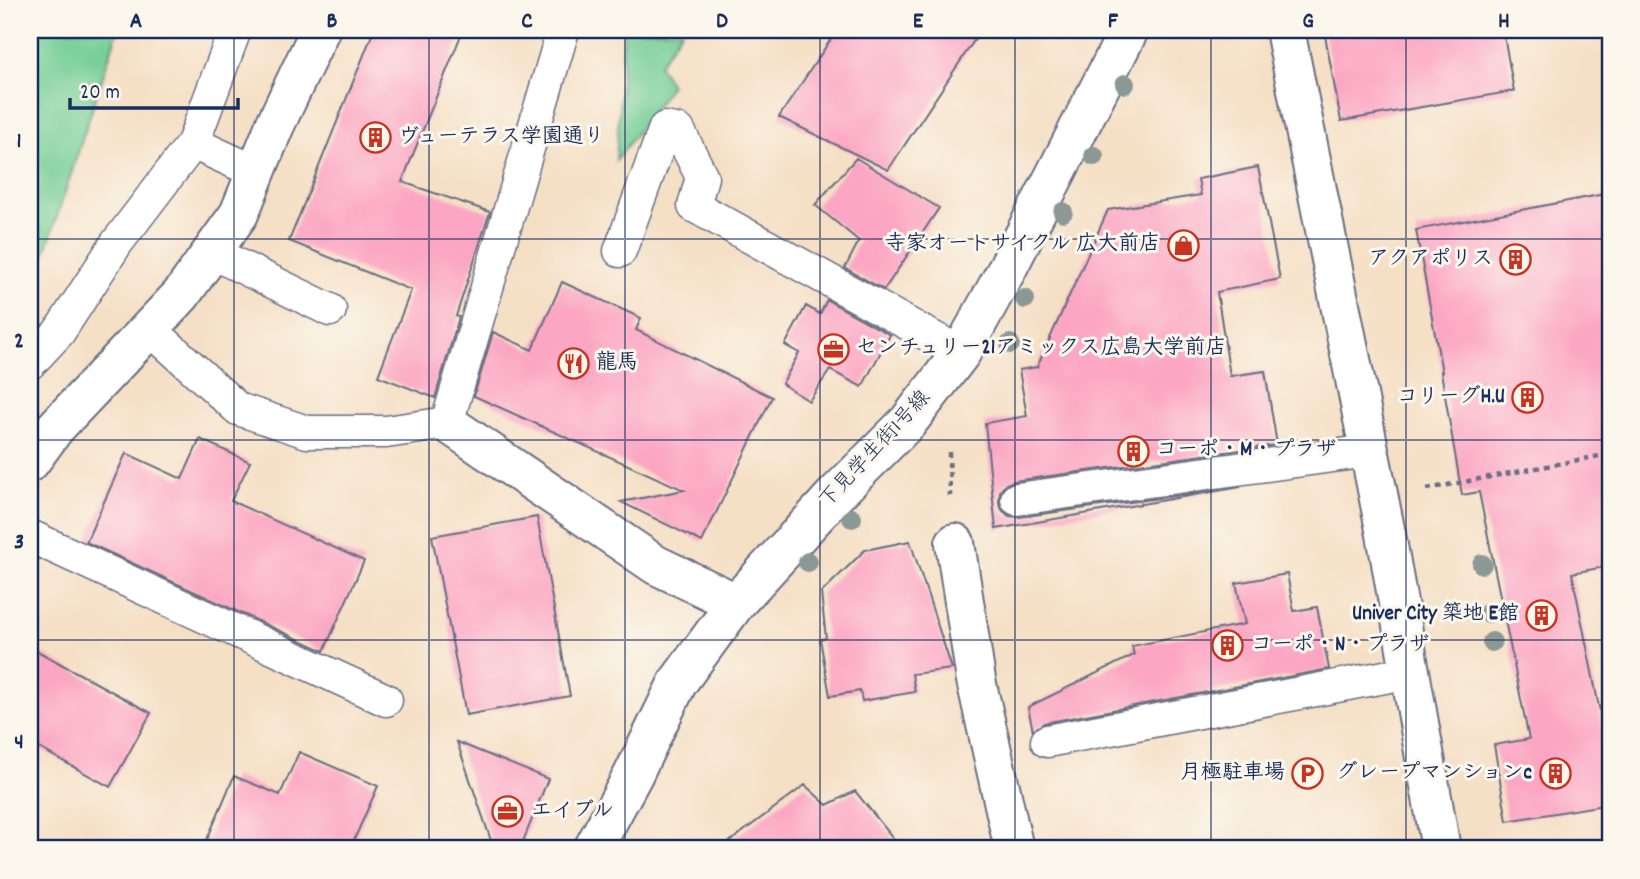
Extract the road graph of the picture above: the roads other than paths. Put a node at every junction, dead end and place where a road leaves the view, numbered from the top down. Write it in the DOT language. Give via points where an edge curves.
graph roads {
  1 [pos="234,30"];
  2 [pos="320,30"];
  3 [pos="563,30"];
  4 [pos="1129,30"];
  5 [pos="1285,30"];
  6 [pos="193,143"];
  7 [pos="256,172"];
  8 [pos="620,251"];
  9 [pos="211,252"];
  10 [pos="330,310"];
  11 [pos="149,328"];
  12 [pos="961,353"];
  13 [pos="30,363"];
  14 [pos="447,423"];
  15 [pos="1369,451"];
  16 [pos="30,462"];
  17 [pos="1017,499"];
  18 [pos="952,525"];
  19 [pos="30,536"];
  20 [pos="736,603"];
  21 [pos="1411,672"];
  22 [pos="386,700"];
  23 [pos="1047,741"];
  24 [pos="593,849"];
  25 [pos="1014,849"];
  26 [pos="1441,849"];
  1 -- 6 [label="lane"];
  2 -- 7 [label="street"];
  3 -- 14 [label="lane"];
  4 -- 12 [label="street, 下見学生街1号線"];
  5 -- 15 [label="street"];
  6 -- 7 [label="lane"];
  6 -- 13 [label="lane" via="116,244 59,332"];
  7 -- 9 [label="street" via="239,214"];
  8 -- 12 [label="lane" via="664,128 679,131 702,177 694,206"];
  9 -- 10 [label="lane"];
  9 -- 11 [label="street" via="181,295"];
  11 -- 14 [label="lane" via="238,410 307,432 386,432"];
  11 -- 16 [label="street" via="55,428"];
  12 -- 20 [label="street, 下見学生街1号線" via="908,422"];
  14 -- 20 [label="street" via="656,565"];
  15 -- 17 [label="lane"];
  15 -- 21 [label="street"];
  18 -- 25 [label="street" via="976,680"];
  19 -- 22 [label="lane"];
  20 -- 24 [label="street, 下見学生街1号線" via="678,682"];
  21 -- 23 [label="lane"];
  21 -- 26 [label="street"];
}
